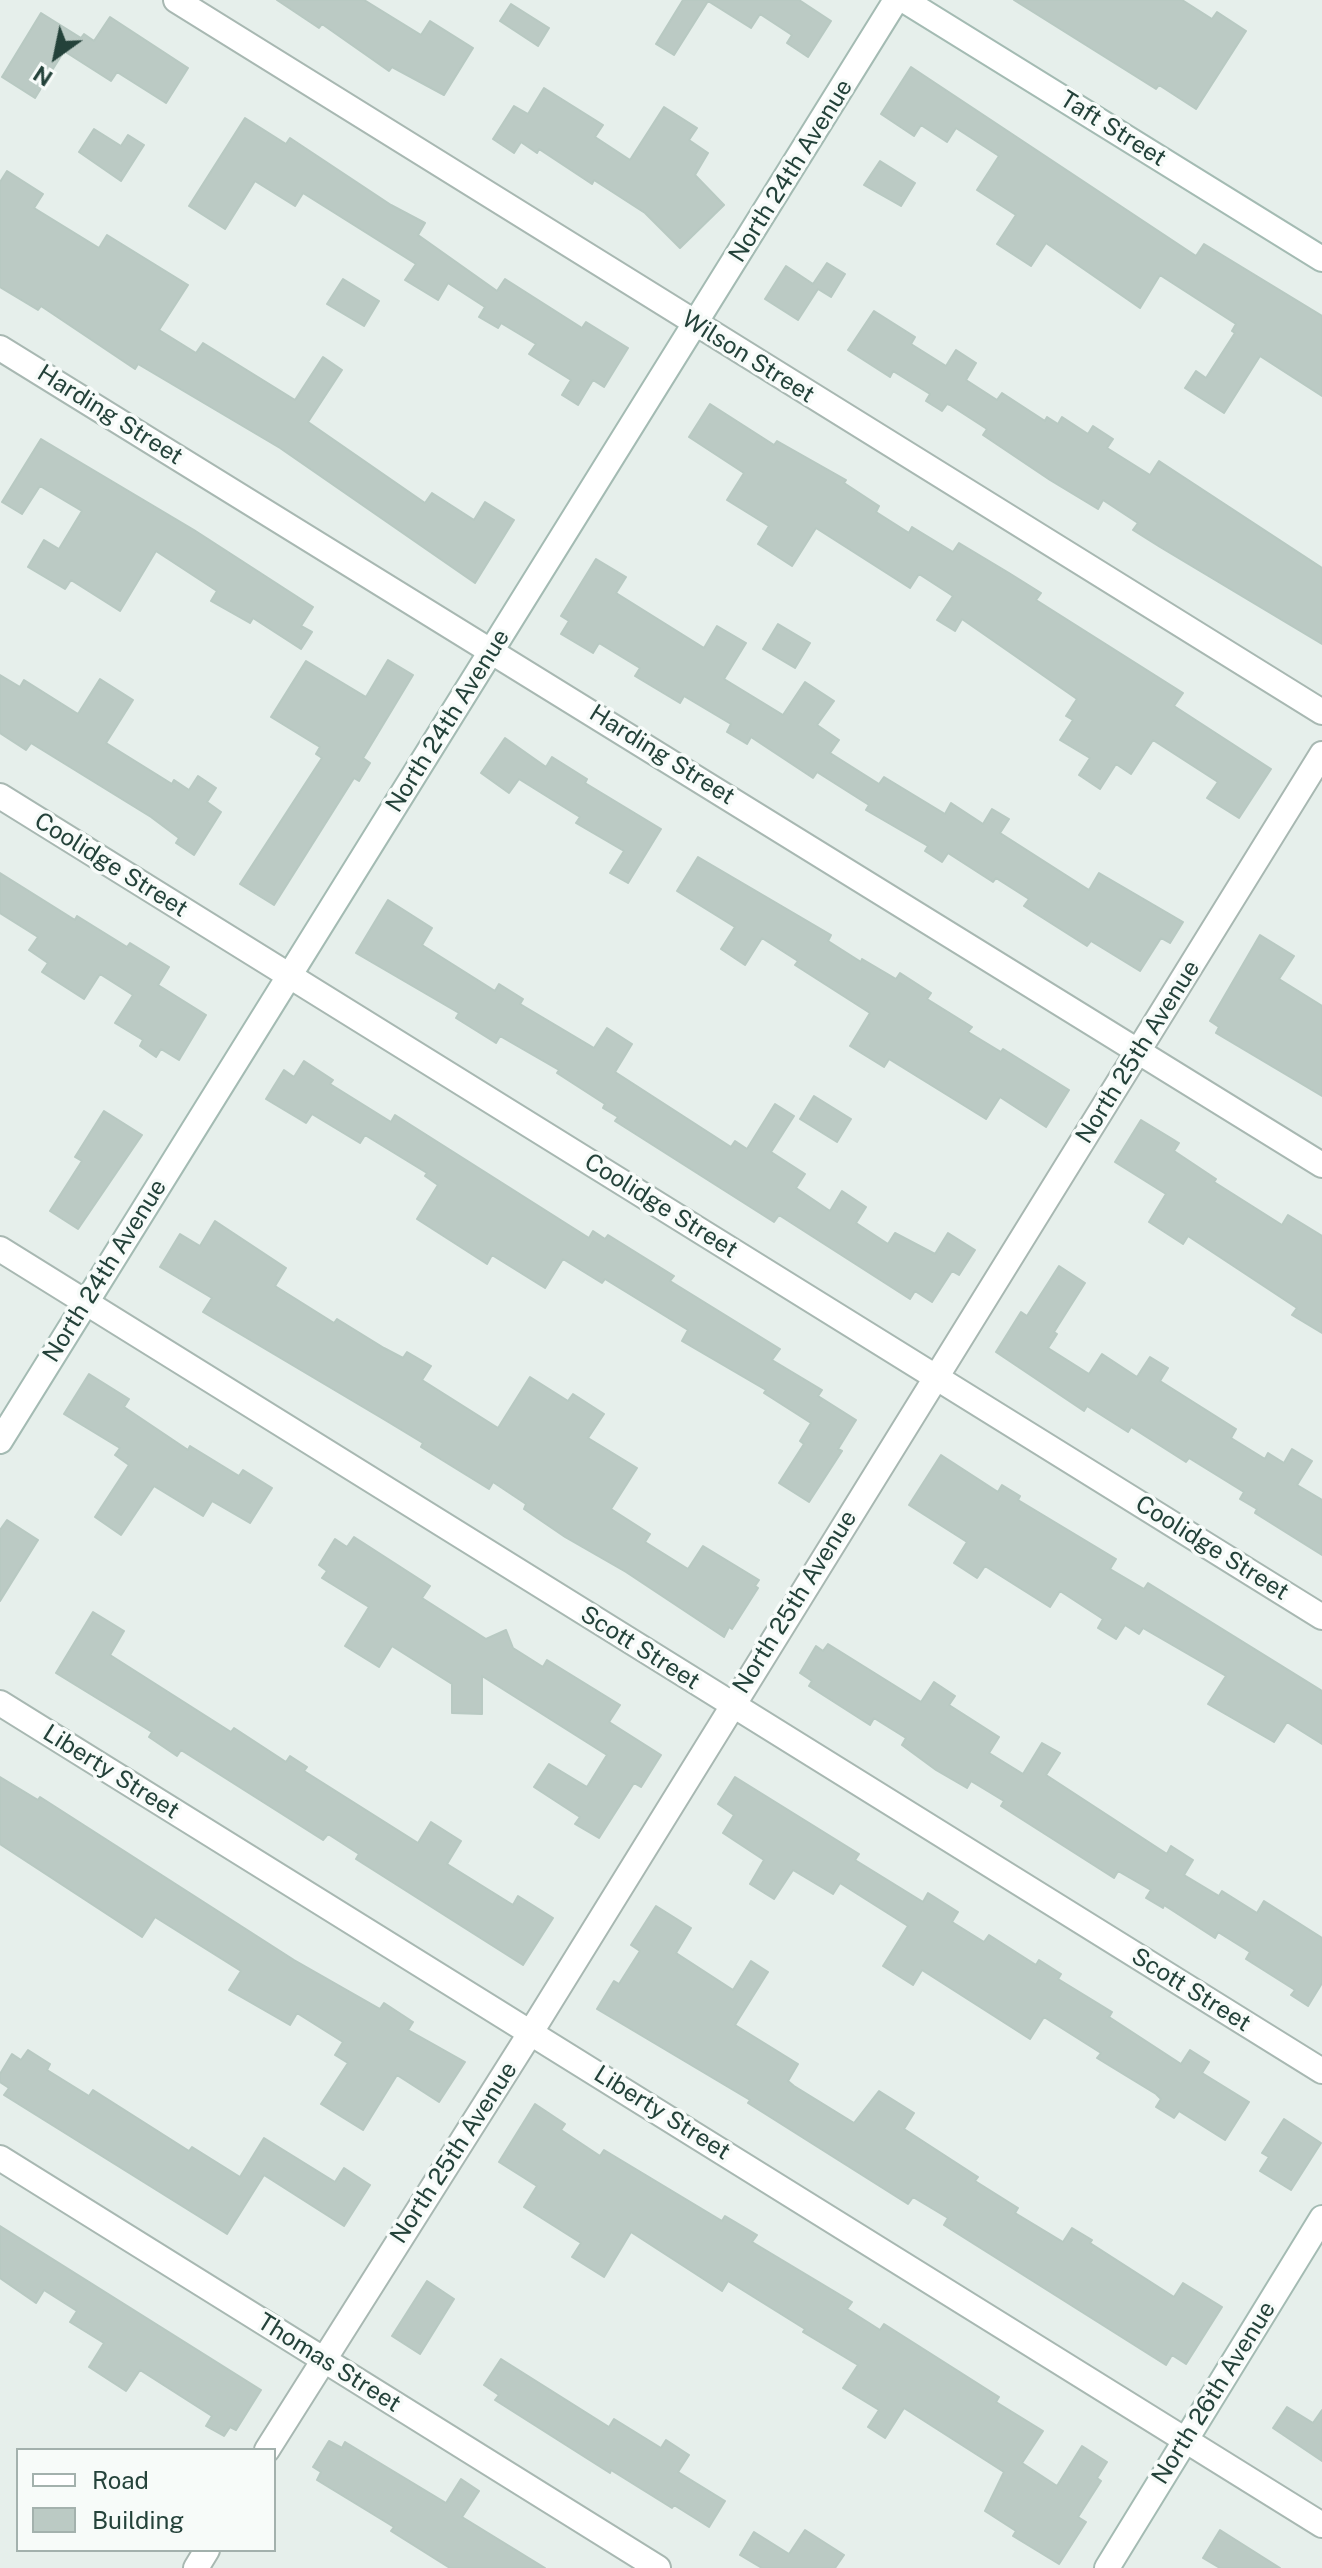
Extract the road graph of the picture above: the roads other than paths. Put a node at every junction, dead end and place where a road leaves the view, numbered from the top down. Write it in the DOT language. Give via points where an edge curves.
graph roads {
  1 [pos="176,0"];
  2 [pos="896,0"];
  3 [pos="904,0"];
  4 [pos="1322,259"];
  5 [pos="696,325"];
  6 [pos="0,348"];
  7 [pos="492,650"];
  8 [pos="1322,712"];
  9 [pos="1322,754"];
  10 [pos="0,796"];
  11 [pos="289,975"];
  12 [pos="1140,1050"];
  13 [pos="1322,1165"];
  14 [pos="0,1249"];
  15 [pos="86,1302"];
  16 [pos="936,1376"];
  17 [pos="0,1441"];
  18 [pos="1322,1617"];
  19 [pos="0,1703"];
  20 [pos="731,1705"];
  21 [pos="531,2032"];
  22 [pos="1322,2071"];
  23 [pos="0,2158"];
  24 [pos="1322,2218"];
  25 [pos="323,2359"];
  26 [pos="1185,2440"];
  27 [pos="268,2448"];
  28 [pos="1322,2525"];
  29 [pos="658,2568"];
  30 [pos="1107,2568"];
  1 -- 5 [label="street, Wilson Street"];
  2 -- 5 [label="street, North 24th Avenue"];
  3 -- 4 [label="street, Taft Street"];
  5 -- 7 [label="street, North 24th Avenue"];
  5 -- 8 [label="street, Wilson Street"];
  6 -- 7 [label="street, Harding Street"];
  7 -- 11 [label="street, North 24th Avenue"];
  7 -- 12 [label="street, Harding Street"];
  9 -- 12 [label="street, North 25th Avenue"];
  10 -- 11 [label="street, Coolidge Street"];
  11 -- 15 [label="street, North 24th Avenue"];
  11 -- 16 [label="street, Coolidge Street"];
  12 -- 13 [label="street, Harding Street"];
  12 -- 16 [label="street, North 25th Avenue"];
  14 -- 15 [label="street, Scott Street"];
  15 -- 17 [label="street, North 24th Avenue"];
  15 -- 20 [label="street, Scott Street"];
  16 -- 18 [label="street, Coolidge Street"];
  16 -- 20 [label="street, North 25th Avenue"];
  19 -- 21 [label="street, Liberty Street"];
  20 -- 21 [label="street, North 25th Avenue"];
  20 -- 22 [label="street, Scott Street"];
  21 -- 25 [label="street, North 25th Avenue"];
  21 -- 26 [label="street, Liberty Street"];
  23 -- 25 [label="street, Thomas Street"];
  24 -- 26 [label="street, North 26th Avenue"];
  25 -- 27 [label="street, North 25th Avenue"];
  25 -- 29 [label="street, Thomas Street"];
  26 -- 28 [label="street, Liberty Street"];
  26 -- 30 [label="street, North 26th Avenue"];
}
